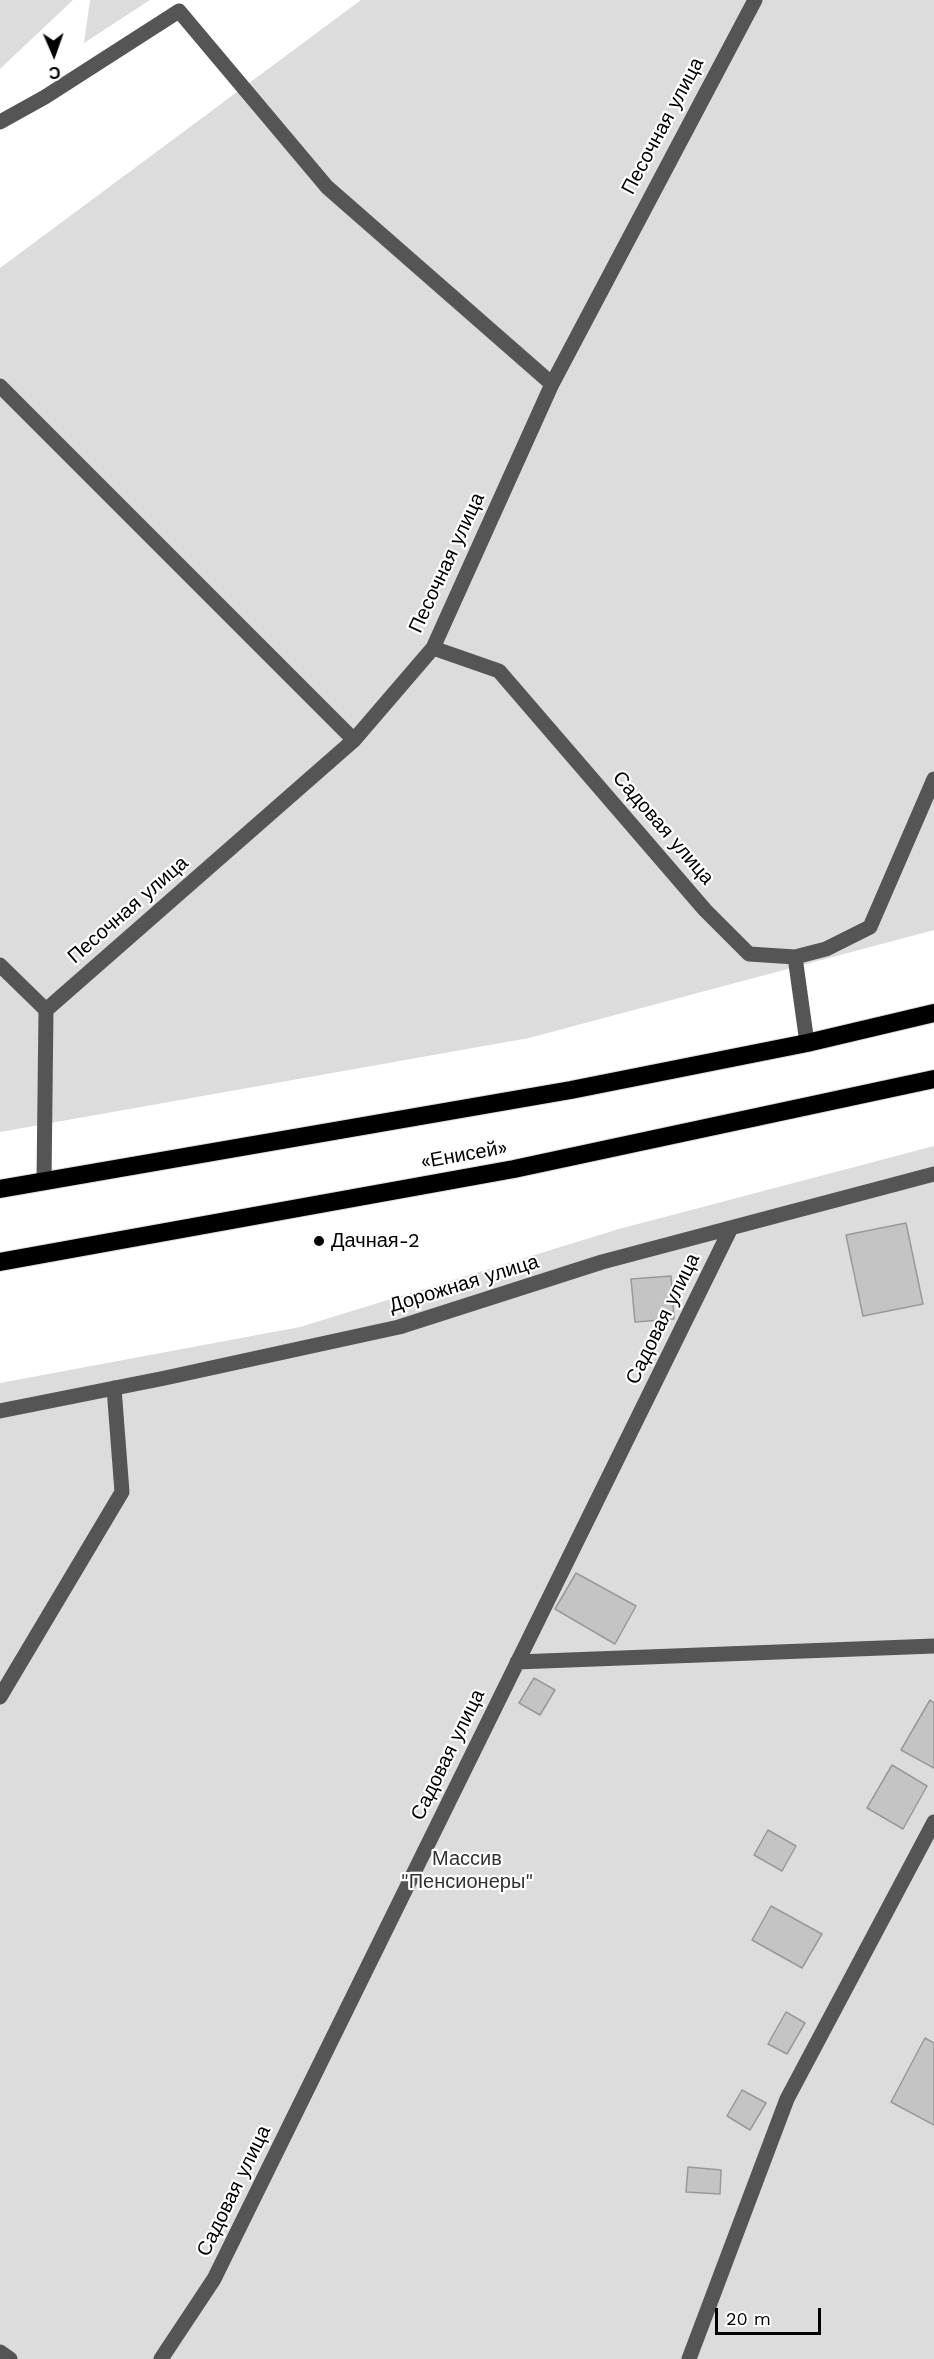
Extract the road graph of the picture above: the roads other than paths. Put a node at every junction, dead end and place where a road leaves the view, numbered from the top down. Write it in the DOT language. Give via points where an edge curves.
graph roads {
  1 [pos="755,0"];
  2 [pos="0,122"];
  3 [pos="552,384"];
  4 [pos="0,386"];
  5 [pos="433,648"];
  6 [pos="354,740"];
  7 [pos="934,779"];
  8 [pos="795,957"];
  9 [pos="0,965"];
  10 [pos="46,1010"];
  11 [pos="934,1013"];
  12 [pos="807,1043"];
  13 [pos="934,1079"];
  14 [pos="934,1174"];
  15 [pos="44,1181"];
  16 [pos="0,1189"];
  17 [pos="731,1228"];
  18 [pos="0,1262"];
  19 [pos="114,1388"];
  20 [pos="0,1410"];
  21 [pos="934,1646"];
  22 [pos="517,1662"];
  23 [pos="0,1697"];
  24 [pos="934,1822"];
  25 [pos="0,2352"];
  26 [pos="10,2359"];
  27 [pos="160,2359"];
  28 [pos="689,2359"];
  1 -- 3 [label="street, Песочная улица"];
  2 -- 3 [label="street" via="179,11 327,187"];
  3 -- 5 [label="street, Песочная улица"];
  4 -- 6 [label="street"];
  5 -- 6 [label="street, Песочная улица"];
  5 -- 8 [label="street, Садовая улица" via="499,671 705,910 749,954"];
  6 -- 10 [label="street, Песочная улица"];
  7 -- 8 [label="street, Садовая улица" via="870,927 826,949"];
  8 -- 12 [label="street"];
  9 -- 10 [label="street"];
  10 -- 15 [label="street"];
  11 -- 12 [label="highway"];
  12 -- 15 [label="highway" via="571,1090"];
  13 -- 18 [label="highway, «Енисей»" via="514,1169"];
  14 -- 17 [label="street, Дорожная улица"];
  15 -- 16 [label="highway"];
  17 -- 19 [label="street, Дорожная улица" via="602,1262 399,1328"];
  17 -- 22 [label="street, Садовая улица"];
  19 -- 20 [label="street, Дорожная улица"];
  19 -- 23 [label="street" via="122,1492"];
  21 -- 22 [label="street"];
  22 -- 27 [label="street, Садовая улица" via="214,2279"];
  24 -- 28 [label="street" via="786,2099"];
  25 -- 26 [label="street"];
}
